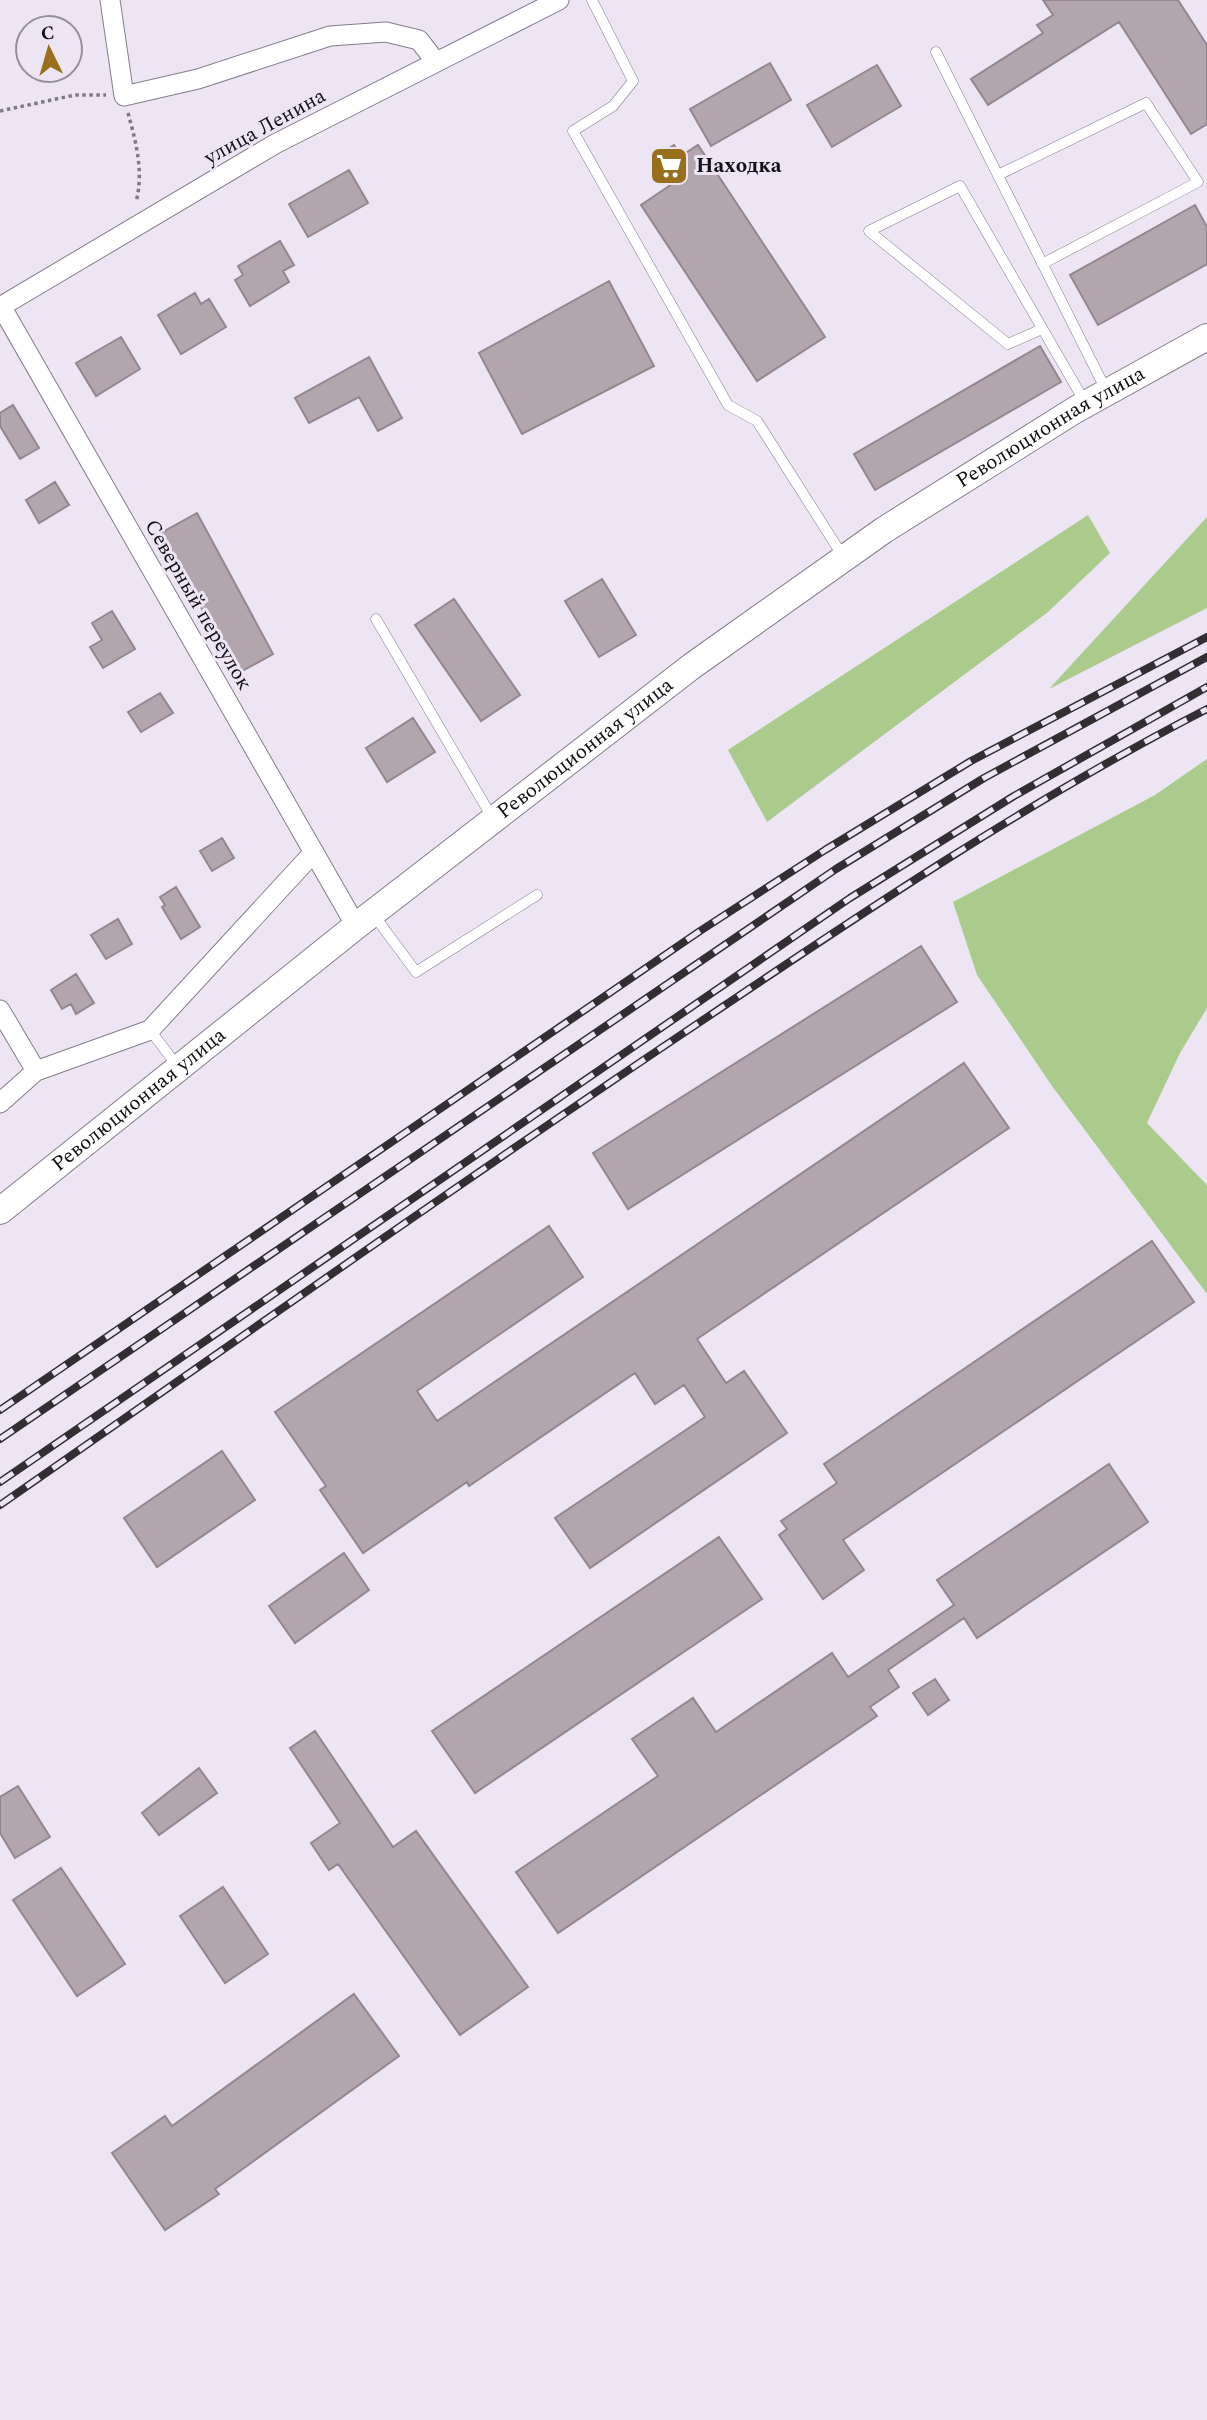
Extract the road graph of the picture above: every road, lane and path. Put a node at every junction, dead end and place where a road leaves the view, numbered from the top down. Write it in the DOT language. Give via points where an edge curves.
graph roads {
  1 [pos="110,0"];
  2 [pos="559,0"];
  3 [pos="592,0"];
  4 [pos="936,52"];
  5 [pos="436,62"];
  6 [pos="124,96"];
  7 [pos="0,111"];
  8 [pos="998,175"];
  9 [pos="128,231"];
  10 [pos="1042,264"];
  11 [pos="1,306"];
  12 [pos="1042,329"];
  13 [pos="1207,337"];
  14 [pos="1097,398"];
  15 [pos="844,558"];
  16 [pos="376,619"];
  17 [pos="493,820"];
  18 [pos="314,852"];
  19 [pos="537,895"];
  20 [pos="364,920"];
  21 [pos="0,1010"];
  22 [pos="150,1030"];
  23 [pos="179,1068"];
  24 [pos="36,1071"];
  25 [pos="0,1103"];
  26 [pos="0,1211"];
  1 -- 6 [label="street"];
  2 -- 5 [label="street, улица Ленина"];
  3 -- 15 [label="lane" via="633,81 613,106 573,131 727,405 757,421"];
  4 -- 8 [label="lane"];
  5 -- 6 [label="street" via="419,40 386,32 330,36 198,79"];
  5 -- 9 [label="street, улица Ленина" via="275,144"];
  6 -- 7 [label="path" via="75,95"];
  6 -- 9 [label="path" via="138,150 139,190"];
  8 -- 10 [label="lane"];
  8 -- 10 [label="lane" via="1146,103 1198,182"];
  9 -- 11 [label="street, улица Ленина"];
  10 -- 14 [label="lane"];
  11 -- 18 [label="street, Северный переулок"];
  12 -- 12 [label="lane" via="960,187 869,231 1008,344"];
  12 -- 14 [label="lane"];
  13 -- 14 [label="main road, Революционная улица"];
  14 -- 15 [label="main road, Революционная улица"];
  15 -- 17 [label="main road, Революционная улица" via="692,666"];
  16 -- 17 [label="lane"];
  17 -- 20 [label="main road, Революционная улица"];
  18 -- 20 [label="street, Северный переулок"];
  18 -- 22 [label="street"];
  19 -- 20 [label="lane" via="416,972"];
  20 -- 23 [label="main road, Революционная улица"];
  21 -- 24 [label="street"];
  22 -- 23 [label="lane"];
  22 -- 24 [label="street"];
  23 -- 26 [label="main road, Революционная улица"];
  24 -- 25 [label="street"];
}
